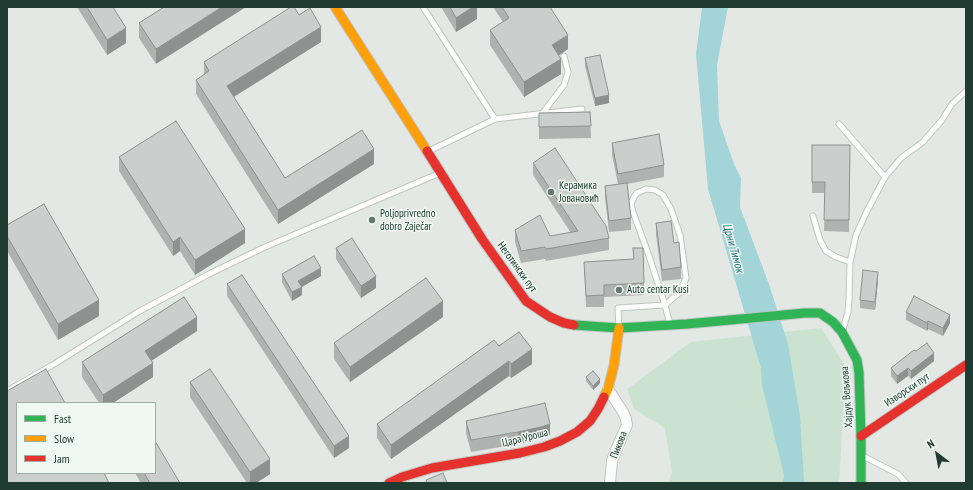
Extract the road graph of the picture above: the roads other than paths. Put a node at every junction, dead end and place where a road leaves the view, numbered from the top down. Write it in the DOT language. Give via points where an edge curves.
graph roads {
  1 [pos="335,7"];
  2 [pos="423,7"];
  3 [pos="564,56"];
  4 [pos="966,91"];
  5 [pos="582,109"];
  6 [pos="542,114"];
  7 [pos="495,119"];
  8 [pos="839,124"];
  9 [pos="428,152"];
  10 [pos="441,173"];
  11 [pos="884,177"];
  12 [pos="813,216"];
  13 [pos="850,262"];
  14 [pos="665,305"];
  15 [pos="805,313"];
  16 [pos="670,325"];
  17 [pos="619,328"];
  18 [pos="842,332"];
  19 [pos="966,365"];
  20 [pos="608,389"];
  21 [pos="7,391"];
  22 [pos="861,436"];
  23 [pos="861,456"];
  24 [pos="389,483"];
  25 [pos="610,483"];
  26 [pos="861,483"];
  27 [pos="906,483"];
  1 -- 9 [label="street, Неготински пут"];
  2 -- 7 [label="lane"];
  3 -- 6 [label="lane" via="568,72 564,85"];
  4 -- 11 [label="lane" via="952,104 923,142 901,158"];
  5 -- 6 [label="lane"];
  6 -- 7 [label="lane"];
  7 -- 9 [label="lane"];
  8 -- 11 [label="lane"];
  9 -- 10 [label="street, Неготински пут"];
  10 -- 17 [label="street, Неготински пут" via="482,239 526,301 564,323"];
  10 -- 21 [label="lane" via="265,247 210,273 138,312"];
  11 -- 13 [label="lane" via="856,235"];
  12 -- 13 [label="lane" via="826,251"];
  13 -- 18 [label="lane" via="849,306"];
  14 -- 14 [label="lane" via="680,292 686,278 680,235 663,195 655,190 646,189 637,193 631,204"];
  14 -- 16 [label="lane"];
  14 -- 17 [label="lane" via="618,308"];
  15 -- 16 [label="street, Неготински пут"];
  15 -- 18 [label="street, Хајдук Вељкова" via="820,313"];
  16 -- 17 [label="street, Неготински пут"];
  17 -- 20 [label="street, Цара Уроша"];
  18 -- 22 [label="street, Хајдук Вељкова" via="857,360"];
  19 -- 22 [label="street, Изворски пут"];
  20 -- 24 [label="street, Цара Уроша" via="590,421 560,441 520,453 432,468"];
  20 -- 25 [label="street, Пикова" via="627,425 612,461"];
  22 -- 23 [label="street, Хајдук Вељкова"];
  23 -- 26 [label="street, Хајдук Вељкова"];
  23 -- 27 [label="lane" via="898,474"];
}
